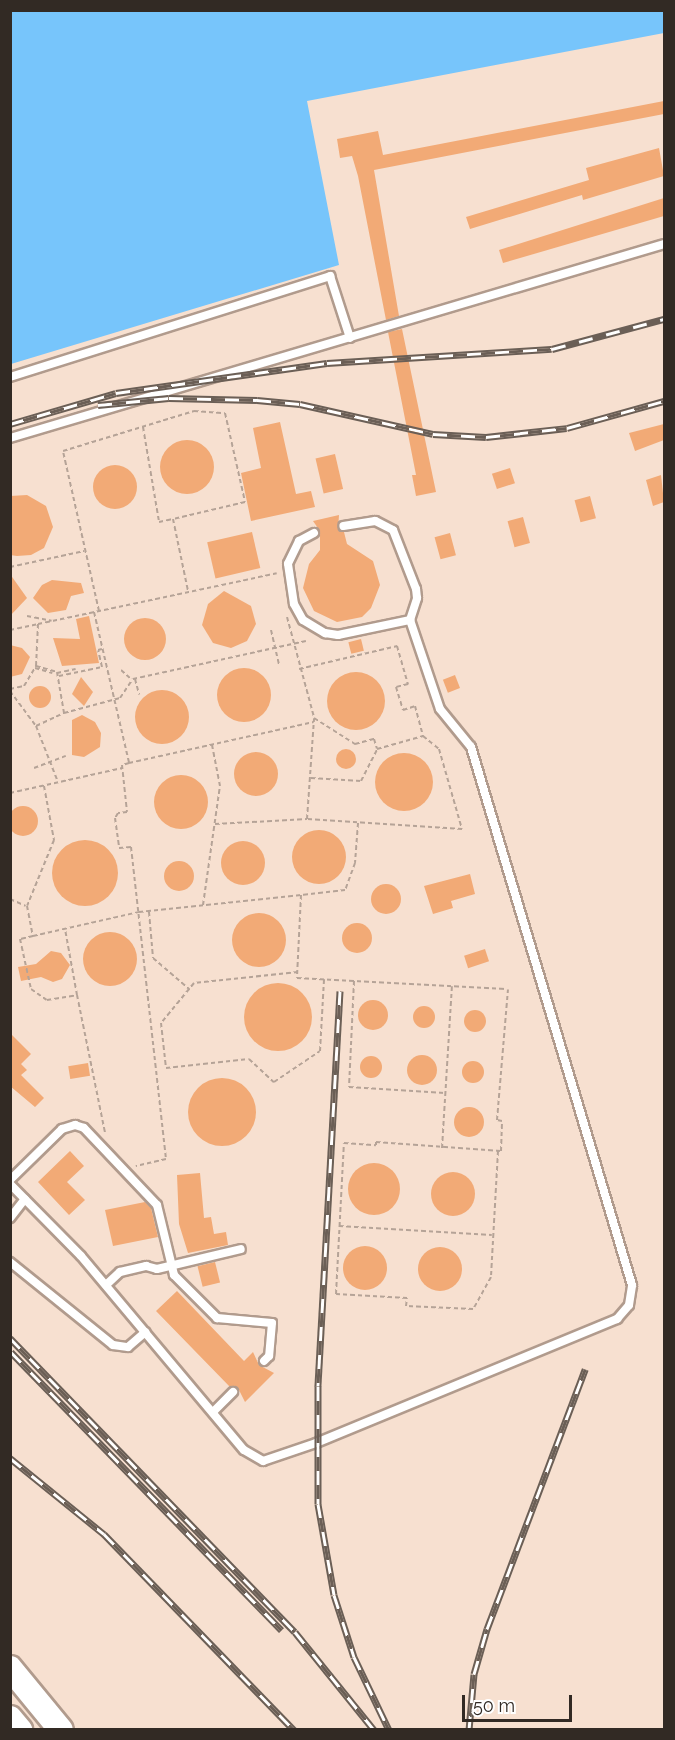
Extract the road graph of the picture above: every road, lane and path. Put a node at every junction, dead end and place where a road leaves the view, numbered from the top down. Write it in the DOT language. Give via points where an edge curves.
graph roads {
  1 [pos="664,244"];
  2 [pos="350,338"];
  3 [pos="10,377"];
  4 [pos="143,427"];
  5 [pos="10,438"];
  6 [pos="173,519"];
  7 [pos="343,526"];
  8 [pos="314,532"];
  9 [pos="85,551"];
  10 [pos="10,567"];
  11 [pos="279,581"];
  12 [pos="188,591"];
  13 [pos="99,611"];
  14 [pos="94,612"];
  15 [pos="286,612"];
  16 [pos="27,616"];
  17 [pos="410,620"];
  18 [pos="52,621"];
  19 [pos="39,624"];
  20 [pos="10,630"];
  21 [pos="271,630"];
  22 [pos="306,641"];
  23 [pos="293,644"];
  24 [pos="275,648"];
  25 [pos="102,649"];
  26 [pos="279,665"];
  27 [pos="35,667"];
  28 [pos="76,669"];
  29 [pos="299,669"];
  30 [pos="121,670"];
  31 [pos="52,674"];
  32 [pos="58,675"];
  33 [pos="134,679"];
  34 [pos="10,690"];
  35 [pos="139,694"];
  36 [pos="114,699"];
  37 [pos="64,713"];
  38 [pos="314,720"];
  39 [pos="36,726"];
  40 [pos="423,736"];
  41 [pos="212,745"];
  42 [pos="377,749"];
  43 [pos="66,756"];
  44 [pos="50,762"];
  45 [pos="129,763"];
  46 [pos="34,768"];
  47 [pos="123,768"];
  48 [pos="310,778"];
  49 [pos="58,783"];
  50 [pos="44,786"];
  51 [pos="10,793"];
  52 [pos="307,819"];
  53 [pos="358,822"];
  54 [pos="215,824"];
  55 [pos="302,895"];
  56 [pos="10,899"];
  57 [pos="27,906"];
  58 [pos="203,906"];
  59 [pos="149,911"];
  60 [pos="139,912"];
  61 [pos="65,929"];
  62 [pos="151,931"];
  63 [pos="141,932"];
  64 [pos="33,936"];
  65 [pos="298,972"];
  66 [pos="324,979"];
  67 [pos="354,981"];
  68 [pos="452,986"];
  69 [pos="189,989"];
  70 [pos="77,995"];
  71 [pos="445,1093"];
  72 [pos="108,1145"];
  73 [pos="442,1148"];
  74 [pos="498,1151"];
  75 [pos="129,1167"];
  76 [pos="10,1182"];
  77 [pos="26,1199"];
  78 [pos="10,1218"];
  79 [pos="339,1226"];
  80 [pos="493,1235"];
  81 [pos="241,1249"];
  82 [pos="10,1262"];
  83 [pos="171,1265"];
  84 [pos="106,1286"];
  85 [pos="145,1332"];
  86 [pos="264,1361"];
  87 [pos="233,1392"];
  88 [pos="214,1411"];
  89 [pos="10,1668"];
  90 [pos="10,1718"];
  91 [pos="20,1730"];
  92 [pos="62,1730"];
  1 -- 2 [label="lane"];
  2 -- 3 [label="lane" via="330,276"];
  2 -- 5 [label="lane"];
  4 -- 6 [label="path" via="159,522"];
  4 -- 6 [label="path" via="194,411 225,413 245,502"];
  4 -- 9 [label="path" via="63,451"];
  6 -- 12 [label="path"];
  7 -- 17 [label="lane" via="375,521 393,530 416,589"];
  8 -- 17 [label="lane" via="299,541 288,564 294,603 303,620 325,633 338,635"];
  9 -- 10 [label="path"];
  9 -- 13 [label="path"];
  11 -- 12 [label="path" via="276,571"];
  12 -- 13 [label="path"];
  13 -- 14 [label="path"];
  14 -- 18 [label="path"];
  14 -- 25 [label="path"];
  15 -- 23 [label="path"];
  16 -- 18 [label="path"];
  17 -- 88 [label="lane" via="440,709 471,747 632,1295 617,1319 270,1460 249,1455"];
  18 -- 19 [label="path"];
  19 -- 20 [label="path"];
  19 -- 27 [label="path"];
  21 -- 24 [label="path"];
  22 -- 23 [label="path"];
  23 -- 24 [label="path"];
  23 -- 29 [label="path"];
  24 -- 26 [label="path"];
  24 -- 33 [label="path"];
  25 -- 32 [label="path" via="98,650 102,667"];
  25 -- 36 [label="path"];
  27 -- 31 [label="path"];
  27 -- 32 [label="path"];
  27 -- 34 [label="path" via="24,686"];
  28 -- 32 [label="path"];
  29 -- 38 [label="path"];
  29 -- 40 [label="path" via="397,646 408,684 396,687 403,710 415,706"];
  30 -- 33 [label="path"];
  32 -- 37 [label="path"];
  33 -- 35 [label="path"];
  33 -- 36 [label="path" via="120,698"];
  34 -- 39 [label="path"];
  36 -- 37 [label="path"];
  36 -- 45 [label="path"];
  37 -- 39 [label="path"];
  38 -- 41 [label="path"];
  38 -- 42 [label="path" via="355,744 374,739"];
  38 -- 48 [label="path"];
  39 -- 44 [label="path"];
  40 -- 42 [label="path"];
  40 -- 53 [label="path" via="439,749 462,829"];
  41 -- 45 [label="path"];
  41 -- 54 [label="path" via="220,786"];
  42 -- 48 [label="path" via="361,781"];
  43 -- 44 [label="path"];
  44 -- 46 [label="path"];
  44 -- 49 [label="path"];
  45 -- 47 [label="path"];
  47 -- 49 [label="path"];
  47 -- 60 [label="path" via="127,812 118,813 115,818 119,848 131,847"];
  48 -- 52 [label="path"];
  49 -- 50 [label="path"];
  50 -- 51 [label="path"];
  50 -- 57 [label="path" via="54,840"];
  52 -- 53 [label="path"];
  52 -- 54 [label="path"];
  53 -- 55 [label="path" via="355,863 345,890"];
  54 -- 58 [label="path"];
  55 -- 58 [label="path"];
  55 -- 65 [label="path"];
  56 -- 57 [label="path"];
  57 -- 64 [label="path"];
  58 -- 59 [label="path"];
  59 -- 60 [label="path"];
  59 -- 62 [label="path"];
  60 -- 61 [label="path"];
  60 -- 63 [label="path"];
  61 -- 64 [label="path"];
  61 -- 70 [label="path"];
  62 -- 63 [label="path"];
  62 -- 69 [label="path" via="153,958"];
  63 -- 75 [label="path" via="166,1159"];
  64 -- 70 [label="path" via="20,939 31,990 47,1000"];
  65 -- 66 [label="path" via="297,978"];
  65 -- 69 [label="path" via="194,983"];
  66 -- 67 [label="path"];
  66 -- 69 [label="path" via="320,1051 274,1082 249,1059 166,1068 161,1023"];
  67 -- 68 [label="path"];
  67 -- 71 [label="path" via="349,1087"];
  68 -- 71 [label="path"];
  68 -- 74 [label="path" via="507,989 498,1087 497,1120 502,1121"];
  70 -- 72 [label="path"];
  71 -- 73 [label="path"];
  73 -- 74 [label="path"];
  73 -- 79 [label="path" via="344,1143"];
  74 -- 80 [label="path"];
  76 -- 77 [label="lane"];
  76 -- 83 [label="lane" via="62,1129 75,1125 84,1128 157,1205"];
  77 -- 78 [label="lane"];
  77 -- 84 [label="lane"];
  79 -- 80 [label="path"];
  79 -- 80 [label="path" via="336,1294 407,1298 406,1306 473,1310 491,1277"];
  81 -- 83 [label="lane"];
  82 -- 85 [label="lane" via="113,1345 128,1347"];
  83 -- 84 [label="lane" via="120,1272"];
  83 -- 86 [label="lane" via="174,1275 217,1318 272,1323 269,1356"];
  84 -- 85 [label="lane"];
  85 -- 88 [label="lane"];
  87 -- 88 [label="lane"];
  89 -- 92 [label="main road"];
  90 -- 91 [label="main road"];
}
